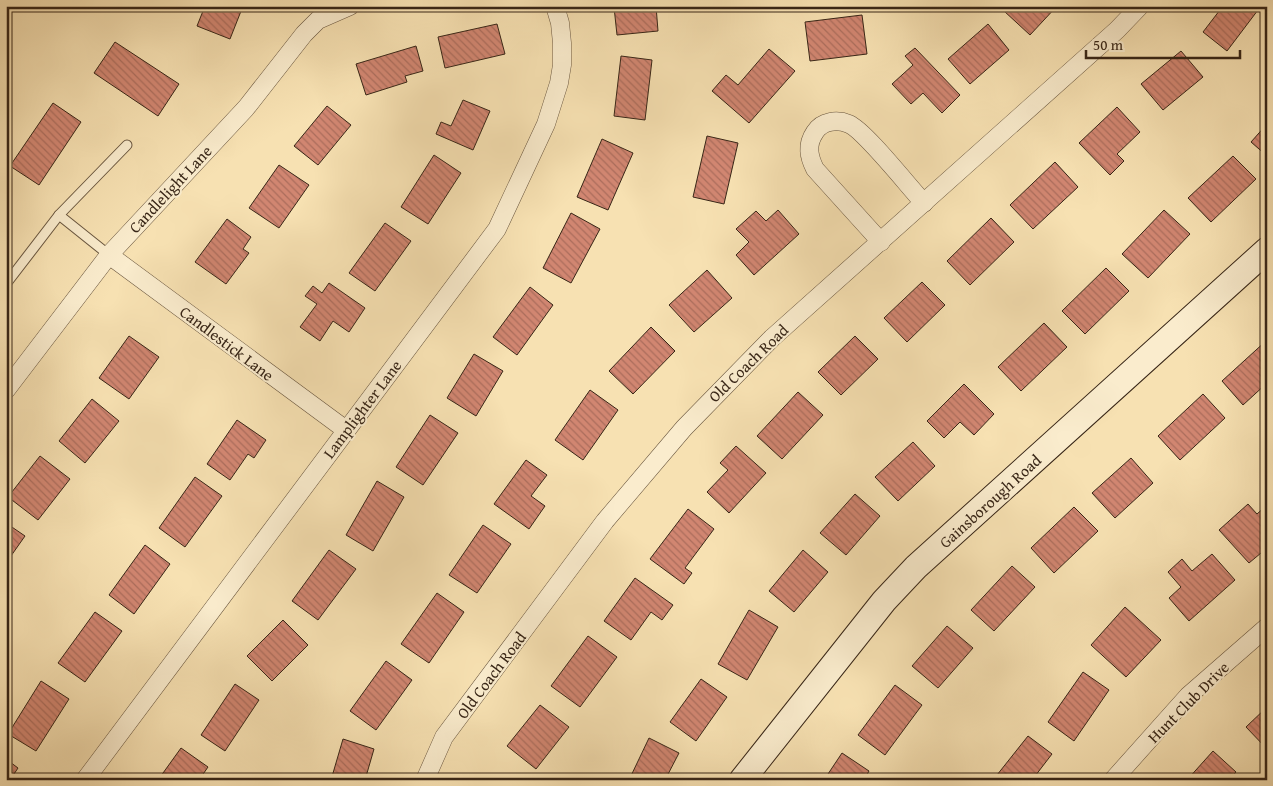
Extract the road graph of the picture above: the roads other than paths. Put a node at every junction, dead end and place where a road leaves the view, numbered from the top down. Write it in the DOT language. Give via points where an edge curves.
graph roads {
  1 [pos="350,6"];
  2 [pos="556,6"];
  3 [pos="1140,6"];
  4 [pos="127,145"];
  5 [pos="924,203"];
  6 [pos="59,215"];
  7 [pos="881,242"];
  8 [pos="1267,250"];
  9 [pos="109,255"];
  10 [pos="6,284"];
  11 [pos="6,390"];
  12 [pos="346,430"];
  13 [pos="1267,627"];
  14 [pos="85,780"];
  15 [pos="425,780"];
  16 [pos="742,780"];
  17 [pos="1112,780"];
  1 -- 9 [label="street, Candlelight Lane" via="318,20 304,34 246,108"];
  2 -- 12 [label="street, Lamplighter Lane" via="562,43 559,82 546,124 506,212 486,244"];
  3 -- 5 [label="street, Old Coach Road"];
  4 -- 6 [label="lane"];
  5 -- 7 [label="street, Old Coach Road"];
  5 -- 7 [label="street" via="858,130 840,121 818,127 809,148 815,169"];
  6 -- 9 [label="lane"];
  6 -- 10 [label="lane"];
  7 -- 15 [label="street, Old Coach Road" via="726,382 643,474 444,737"];
  8 -- 16 [label="street, Gainsborough Road" via="916,567 884,601"];
  9 -- 11 [label="street, Candlelight Lane"];
  9 -- 12 [label="street, Candlestick Lane"];
  12 -- 14 [label="street, Lamplighter Lane"];
  13 -- 17 [label="street, Hunt Club Drive" via="1188,696"];
}
